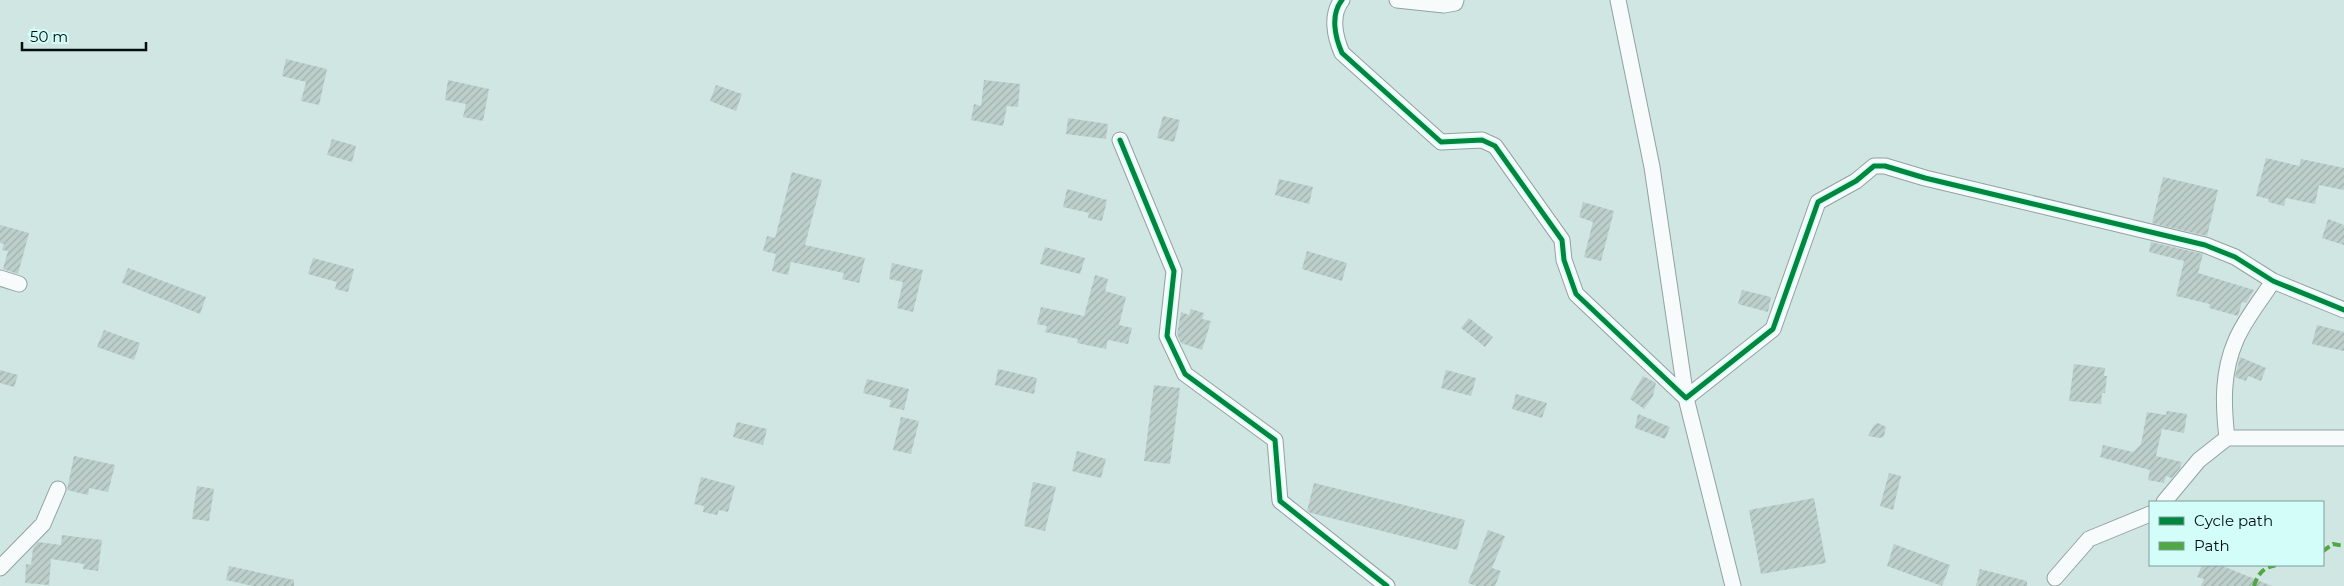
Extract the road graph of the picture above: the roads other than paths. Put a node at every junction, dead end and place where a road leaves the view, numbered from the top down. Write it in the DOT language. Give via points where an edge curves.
graph roads {
  1 [pos="1342,0"];
  2 [pos="1397,0"];
  3 [pos="1456,0"];
  4 [pos="1618,0"];
  5 [pos="1120,140"];
  6 [pos="0,278"];
  7 [pos="2273,281"];
  8 [pos="19,284"];
  9 [pos="2344,310"];
  10 [pos="1686,398"];
  11 [pos="2227,438"];
  12 [pos="2344,438"];
  13 [pos="58,489"];
  14 [pos="2165,501"];
  15 [pos="2149,514"];
  16 [pos="0,568"];
  17 [pos="2059,583"];
  18 [pos="1386,586"];
  19 [pos="1733,586"];
  1 -- 10 [label="street" via="1337,6 1335,19 1336,40 1342,53 1441,142 1482,140 1495,146 1562,240 1564,260 1576,294"];
  2 -- 3 [label="street" via="1444,5"];
  4 -- 10 [label="street" via="1652,167"];
  5 -- 18 [label="street" via="1174,271 1167,336 1185,374 1275,440 1280,501"];
  6 -- 8 [label="street"];
  7 -- 9 [label="street"];
  7 -- 10 [label="street" via="2235,257 2205,244 1885,166 1874,166 1856,181 1818,202 1773,329"];
  7 -- 11 [label="street" via="2236,339 2225,372 2223,408"];
  10 -- 19 [label="street"];
  11 -- 12 [label="street"];
  11 -- 14 [label="street" via="2199,460"];
  13 -- 16 [label="street" via="43,524"];
  15 -- 17 [label="street" via="2089,539"];
}
